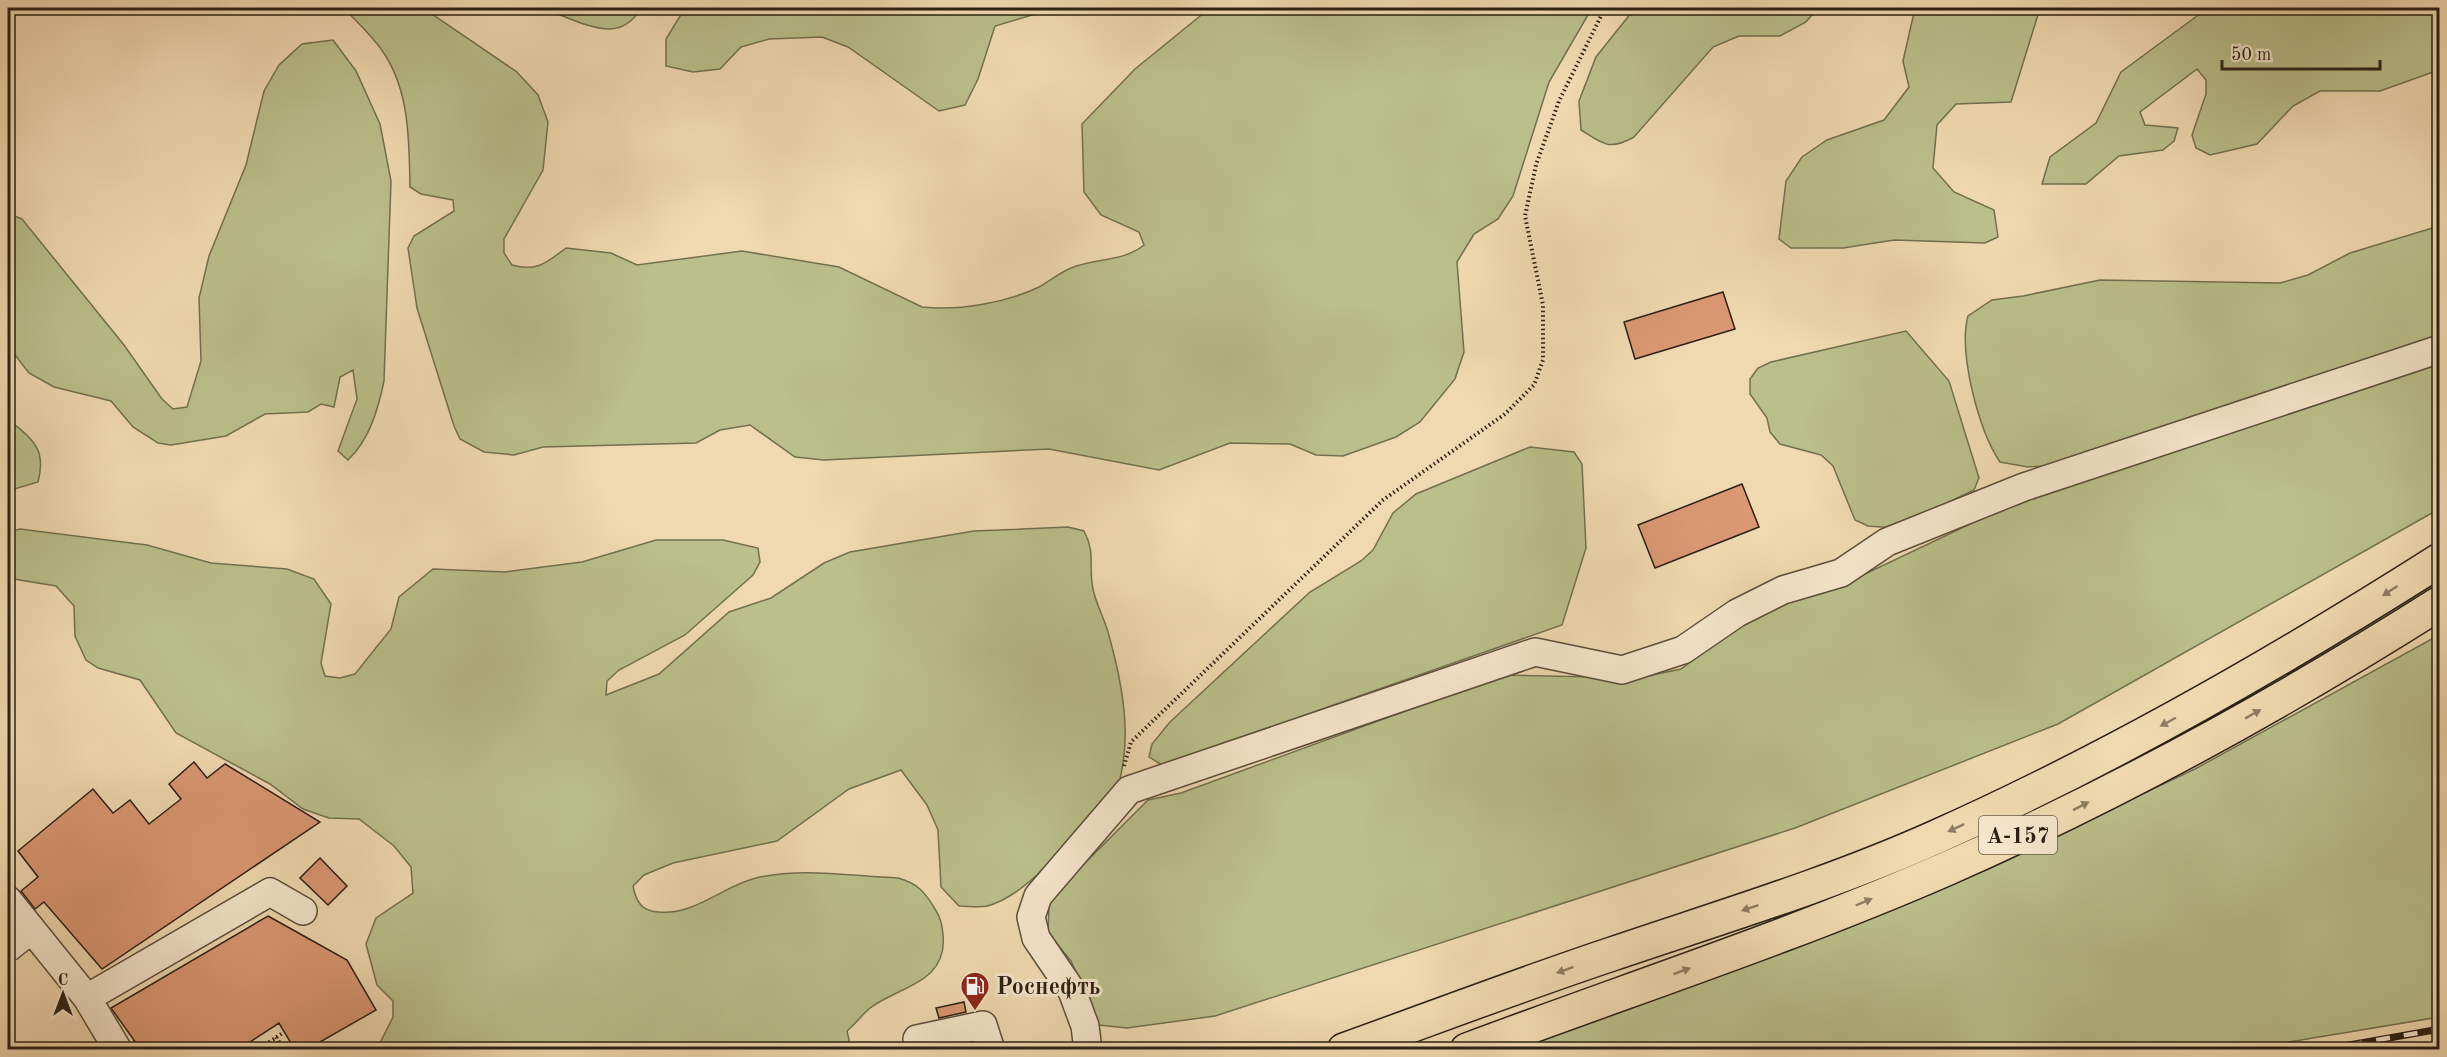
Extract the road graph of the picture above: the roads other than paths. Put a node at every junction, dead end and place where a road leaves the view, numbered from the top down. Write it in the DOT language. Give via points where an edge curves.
graph roads {
  1 [pos="2439,349"];
  2 [pos="2439,560"];
  3 [pos="2439,603"];
  4 [pos="8,900"];
  5 [pos="303,911"];
  6 [pos="31,930"];
  7 [pos="8,948"];
  8 [pos="87,998"];
  9 [pos="112,1047"];
  10 [pos="918,1050"];
  11 [pos="991,1050"];
  12 [pos="1088,1050"];
  13 [pos="1344,1050"];
  14 [pos="1467,1050"];
  1 -- 12 [label="lane" via="2024,487 1887,542 1841,573 1782,590 1737,613 1683,650 1622,670 1536,652 1129,790 1038,896 1031,916 1036,938 1072,990"];
  2 -- 13 [label="main road, А-157, one-way" via="2284,657 2172,720 1936,837 1806,890 1610,954"];
  14 -- 3 [label="main road, А-157, one-way" via="1821,921 1958,863 2073,810 2188,749 2298,689"];
  4 -- 6 [label="lane"];
  5 -- 8 [label="lane" via="270,892 169,937"];
  6 -- 7 [label="lane"];
  6 -- 8 [label="lane"];
  8 -- 9 [label="lane"];
  10 -- 11 [label="lane" via="917,1039 983,1025"];
}
